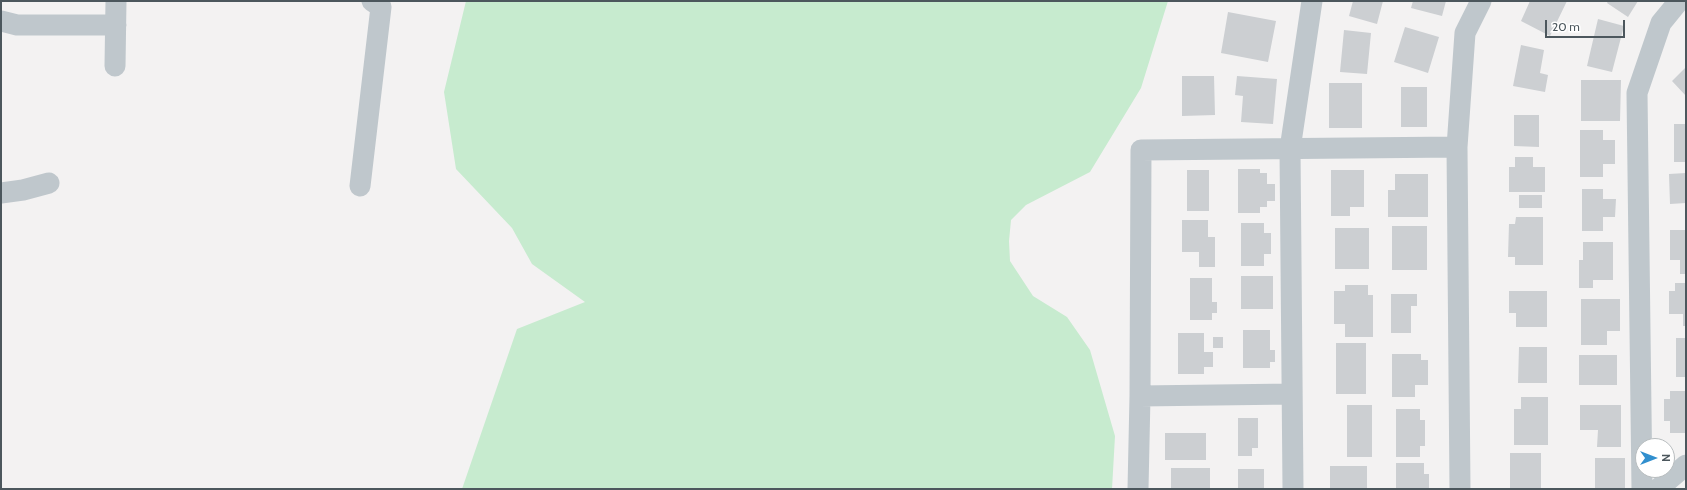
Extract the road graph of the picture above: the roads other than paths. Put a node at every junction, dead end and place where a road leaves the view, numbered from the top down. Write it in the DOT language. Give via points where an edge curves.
graph roads {
  1 [pos="116,1"];
  2 [pos="372,1"];
  3 [pos="1312,1"];
  4 [pos="1480,1"];
  5 [pos="1679,1"];
  6 [pos="1,21"];
  7 [pos="116,24"];
  8 [pos="115,66"];
  9 [pos="1457,147"];
  10 [pos="1290,149"];
  11 [pos="49,183"];
  12 [pos="360,186"];
  13 [pos="1,193"];
  14 [pos="1292,394"];
  15 [pos="1140,396"];
  16 [pos="1686,464"];
  17 [pos="1138,489"];
  18 [pos="1293,489"];
  19 [pos="1460,489"];
  20 [pos="1642,489"];
  21 [pos="1658,489"];
  1 -- 7 [label="street"];
  2 -- 12 [label="street" via="382,7"];
  3 -- 10 [label="street"];
  4 -- 9 [label="street" via="1465,33"];
  5 -- 20 [label="street" via="1661,23 1637,93"];
  6 -- 7 [label="street" via="16,24"];
  7 -- 8 [label="street"];
  9 -- 10 [label="street"];
  9 -- 19 [label="street"];
  10 -- 14 [label="street"];
  10 -- 15 [label="street" via="1141,150"];
  11 -- 13 [label="street"];
  14 -- 15 [label="street"];
  14 -- 18 [label="street"];
  15 -- 17 [label="street"];
  16 -- 21 [label="street"];
}
